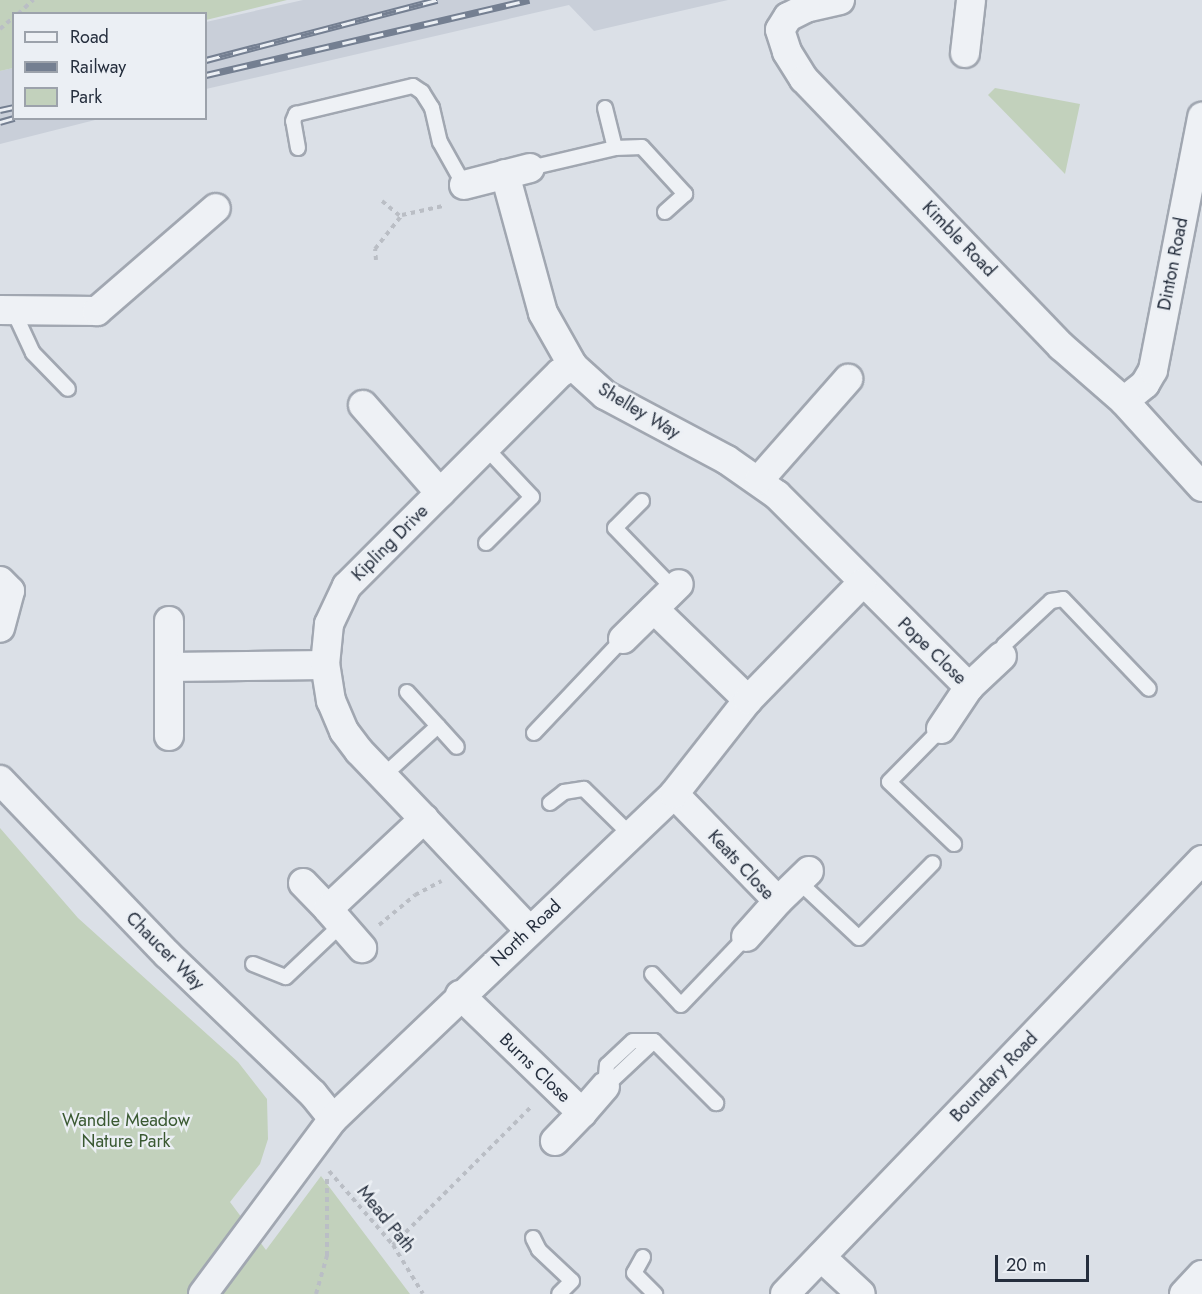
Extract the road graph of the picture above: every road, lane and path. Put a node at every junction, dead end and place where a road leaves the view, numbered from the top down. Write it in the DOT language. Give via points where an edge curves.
graph roads {
  1 [pos="33,0"];
  2 [pos="840,0"];
  3 [pos="971,0"];
  4 [pos="20,12"];
  5 [pos="12,19"];
  6 [pos="0,29"];
  7 [pos="965,53"];
  8 [pos="605,108"];
  9 [pos="1202,117"];
  10 [pos="298,148"];
  11 [pos="615,148"];
  12 [pos="518,171"];
  13 [pos="454,196"];
  14 [pos="382,201"];
  15 [pos="216,208"];
  16 [pos="666,212"];
  17 [pos="401,217"];
  18 [pos="376,260"];
  19 [pos="7,310"];
  20 [pos="573,366"];
  21 [pos="848,379"];
  22 [pos="68,389"];
  23 [pos="1125,401"];
  24 [pos="363,405"];
  25 [pos="486,448"];
  26 [pos="759,480"];
  27 [pos="1202,487"];
  28 [pos="440,493"];
  29 [pos="642,501"];
  30 [pos="486,543"];
  31 [pos="0,581"];
  32 [pos="862,583"];
  33 [pos="669,594"];
  34 [pos="169,621"];
  35 [pos="0,628"];
  36 [pos="623,639"];
  37 [pos="1002,656"];
  38 [pos="325,665"];
  39 [pos="169,667"];
  40 [pos="969,687"];
  41 [pos="1149,688"];
  42 [pos="406,692"];
  43 [pos="748,700"];
  44 [pos="438,726"];
  45 [pos="940,729"];
  46 [pos="534,733"];
  47 [pos="169,736"];
  48 [pos="457,747"];
  49 [pos="383,777"];
  50 [pos="0,780"];
  51 [pos="674,794"];
  52 [pos="550,803"];
  53 [pos="423,819"];
  54 [pos="632,836"];
  55 [pos="954,844"];
  56 [pos="1202,860"];
  57 [pos="933,863"];
  58 [pos="445,878"];
  59 [pos="303,883"];
  60 [pos="795,884"];
  61 [pos="528,929"];
  62 [pos="347,932"];
  63 [pos="746,937"];
  64 [pos="253,964"];
  65 [pos="652,974"];
  66 [pos="460,995"];
  67 [pos="553,1086"];
  68 [pos="605,1087"];
  69 [pos="716,1103"];
  70 [pos="582,1113"];
  71 [pos="333,1119"];
  72 [pos="555,1141"];
  73 [pos="533,1238"];
  74 [pos="393,1245"];
  75 [pos="643,1257"];
  76 [pos="820,1257"];
  77 [pos="1202,1275"];
  78 [pos="203,1294"];
  79 [pos="316,1294"];
  80 [pos="423,1294"];
  81 [pos="559,1294"];
  82 [pos="655,1294"];
  83 [pos="785,1294"];
  84 [pos="861,1294"];
  85 [pos="1184,1294"];
  1 -- 4 [label="path"];
  2 -- 23 [label="street, Kimble Road" via="788,17 780,30 787,52 804,79 1062,346"];
  3 -- 7 [label="street"];
  5 -- 6 [label="path"];
  8 -- 11 [label="lane"];
  9 -- 23 [label="street, Dinton Road" via="1153,370 1145,384"];
  10 -- 13 [label="lane" via="293,121 296,114 412,86 422,92 432,108"];
  11 -- 12 [label="lane"];
  11 -- 16 [label="lane" via="642,147 685,194"];
  12 -- 13 [label="street"];
  12 -- 20 [label="street, Shelley Way" via="543,314"];
  13 -- 17 [label="path"];
  14 -- 17 [label="path"];
  15 -- 19 [label="street" via="98,311"];
  17 -- 18 [label="path" via="375,249"];
  19 -- 22 [label="lane" via="33,353"];
  20 -- 25 [label="street, Kipling Drive" via="560,373"];
  20 -- 26 [label="street, Shelley Way" via="605,395"];
  21 -- 26 [label="street"];
  23 -- 27 [label="street, Kimble Road"];
  24 -- 28 [label="street, Kipling Drive"];
  25 -- 28 [label="street, Kipling Drive"];
  25 -- 30 [label="lane" via="532,497"];
  26 -- 32 [label="street, Shelley Way"];
  28 -- 38 [label="street, Kipling Drive" via="347,586 329,624"];
  29 -- 33 [label="lane" via="615,528"];
  31 -- 35 [label="street" via="10,591"];
  32 -- 40 [label="street, Pope Close"];
  32 -- 43 [label="street, North Road"];
  33 -- 36 [label="street"];
  33 -- 43 [label="street"];
  34 -- 39 [label="street"];
  36 -- 46 [label="lane"];
  37 -- 40 [label="street, Pope Close"];
  37 -- 41 [label="lane" via="1004,645 1052,601 1063,599"];
  38 -- 39 [label="street"];
  38 -- 49 [label="street, Kipling Drive" via="331,701 344,731"];
  39 -- 47 [label="street"];
  40 -- 45 [label="street"];
  42 -- 44 [label="lane"];
  43 -- 51 [label="street, North Road"];
  44 -- 48 [label="lane"];
  44 -- 49 [label="lane"];
  45 -- 55 [label="lane" via="889,782"];
  49 -- 53 [label="street, Kipling Drive"];
  50 -- 71 [label="street, Chaucer Way" via="167,954 314,1094"];
  51 -- 54 [label="street, North Road"];
  51 -- 60 [label="street, Keats Close"];
  52 -- 54 [label="lane" via="564,792 584,789"];
  53 -- 61 [label="street, Kipling Drive"];
  53 -- 62 [label="street"];
  54 -- 61 [label="street, North Road"];
  56 -- 76 [label="street, Boundary Road"];
  57 -- 60 [label="lane" via="860,938"];
  58 -- 62 [label="path"];
  59 -- 62 [label="street"];
  60 -- 63 [label="street, Keats Close"];
  61 -- 66 [label="street, North Road"];
  62 -- 64 [label="lane" via="286,977"];
  63 -- 65 [label="lane" via="681,1005"];
  66 -- 67 [label="street, Burns Close"];
  66 -- 71 [label="street, North Road"];
  67 -- 70 [label="street, Burns Close"];
  67 -- 74 [label="path"];
  68 -- 69 [label="lane" via="607,1065 633,1041 654,1041"];
  68 -- 70 [label="street"];
  70 -- 72 [label="street, Burns Close"];
  71 -- 78 [label="street, North Road"];
  73 -- 81 [label="lane" via="539,1250 572,1281"];
  74 -- 79 [label="path, Mead Path" via="325,1167 327,1256"];
  74 -- 80 [label="path, Mead Path"];
  75 -- 82 [label="lane" via="634,1273"];
  76 -- 83 [label="street, Boundary Road"];
  76 -- 84 [label="street"];
  77 -- 85 [label="street"];
}
